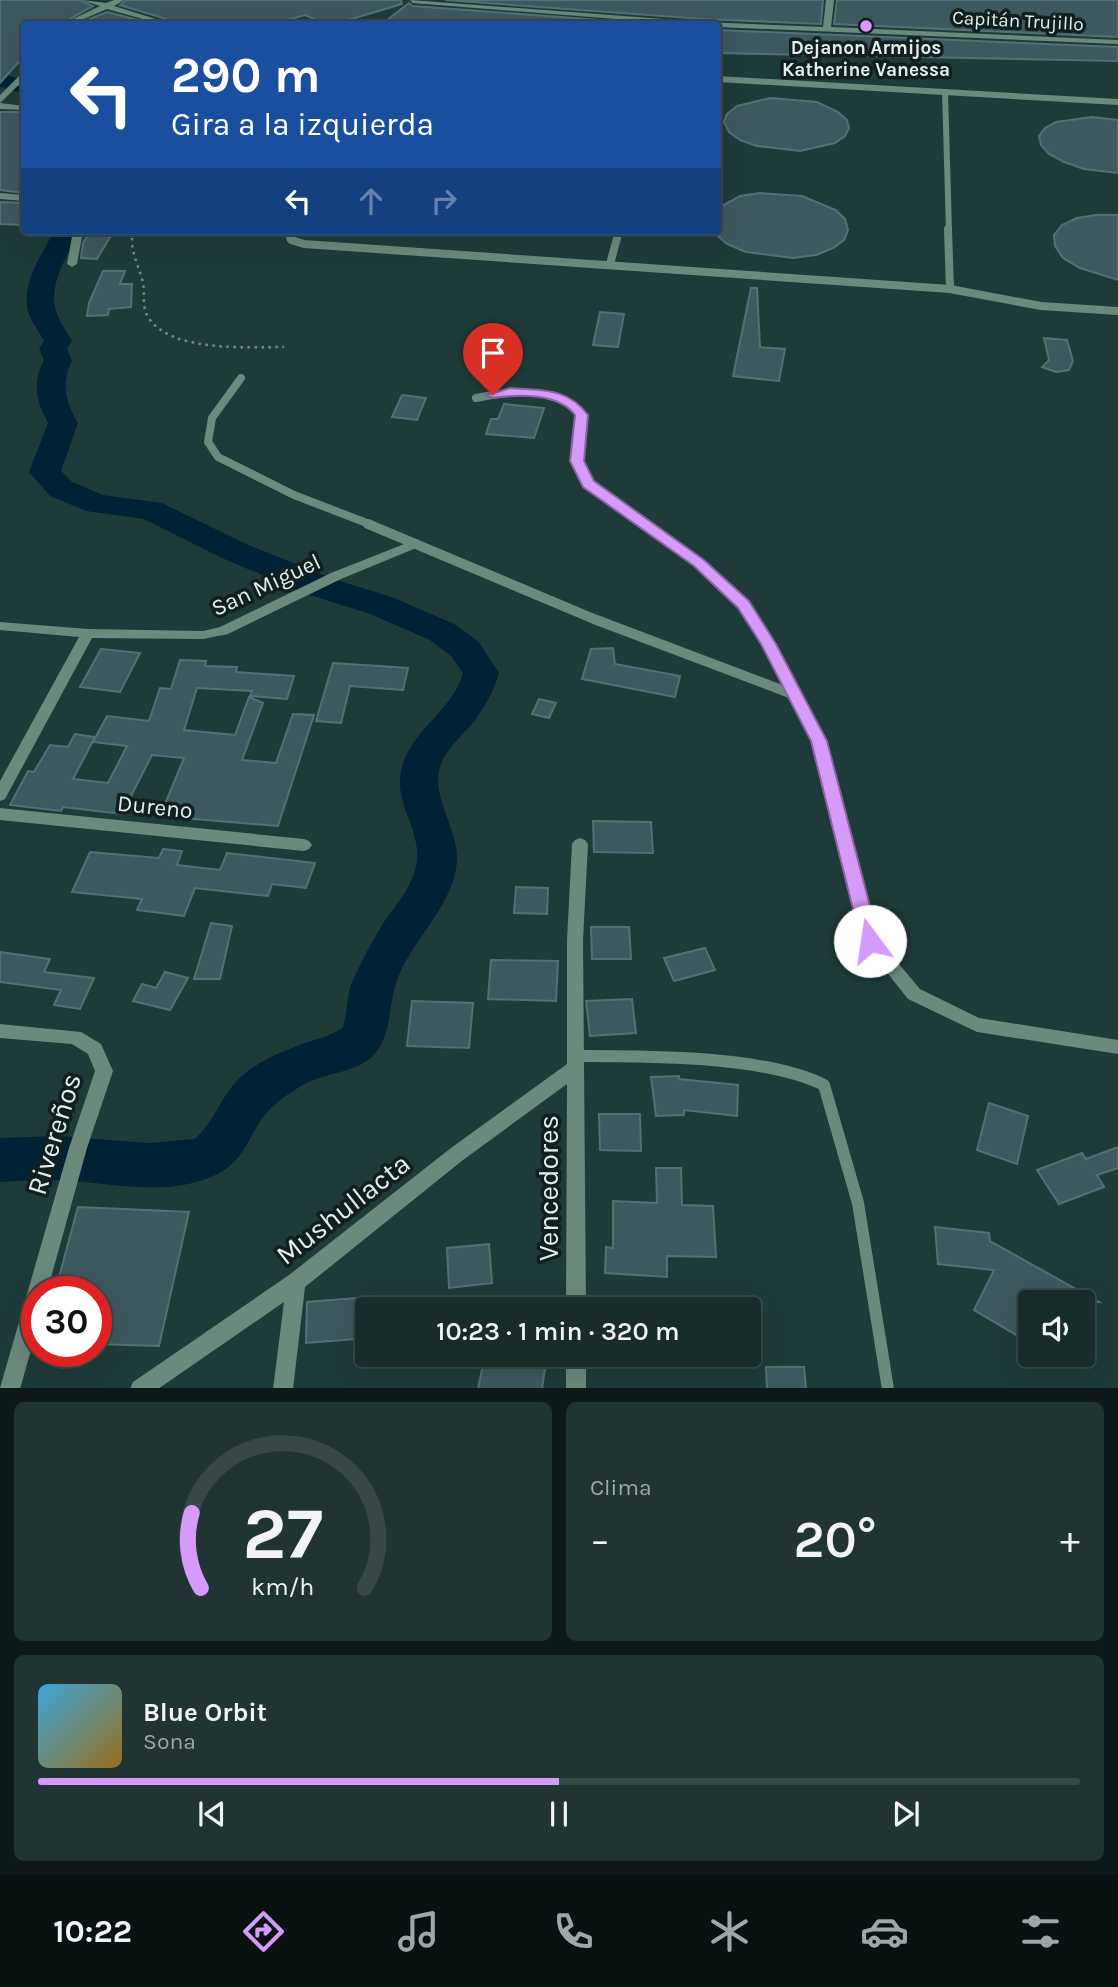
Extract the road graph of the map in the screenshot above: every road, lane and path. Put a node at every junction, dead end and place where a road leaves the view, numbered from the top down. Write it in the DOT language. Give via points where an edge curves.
graph roads {
  1 [pos="86,0"];
  2 [pos="120,0"];
  3 [pos="830,0"];
  4 [pos="413,1"];
  5 [pos="105,6"];
  6 [pos="73,21"];
  7 [pos="158,21"];
  8 [pos="665,21"];
  9 [pos="721,25"];
  10 [pos="827,29"];
  11 [pos="1118,42"];
  12 [pos="21,79"];
  13 [pos="721,79"];
  14 [pos="945,92"];
  15 [pos="0,100"];
  16 [pos="1118,102"];
  17 [pos="0,106"];
  18 [pos="21,108"];
  19 [pos="0,196"];
  20 [pos="21,198"];
  21 [pos="77,235"];
  22 [pos="133,235"];
  23 [pos="289,235"];
  24 [pos="618,235"];
  25 [pos="72,264"];
  26 [pos="610,264"];
  27 [pos="950,289"];
  28 [pos="1118,311"];
  29 [pos="284,347"];
  30 [pos="241,378"];
  31 [pos="476,398"];
  32 [pos="418,543"];
  33 [pos="0,626"];
  34 [pos="88,633"];
  35 [pos="795,695"];
  36 [pos="0,795"];
  37 [pos="0,814"];
  38 [pos="580,844"];
  39 [pos="304,845"];
  40 [pos="0,1031"];
  41 [pos="1118,1047"];
  42 [pos="575,1062"];
  43 [pos="42,1276"];
  44 [pos="296,1282"];
  45 [pos="576,1297"];
  46 [pos="21,1349"];
  47 [pos="576,1367"];
  48 [pos="10,1388"];
  49 [pos="140,1388"];
  50 [pos="283,1388"];
  51 [pos="576,1388"];
  52 [pos="888,1388"];
  1 -- 5 [label="street"];
  2 -- 5 [label="street"];
  3 -- 10 [label="street"];
  4 -- 8 [label="street, Capitán Trujillo"];
  5 -- 6 [label="street"];
  5 -- 7 [label="street"];
  9 -- 10 [label="street, Capitán Trujillo"];
  10 -- 11 [label="street, Capitán Trujillo"];
  12 -- 15 [label="street"];
  13 -- 14 [label="lane"];
  14 -- 16 [label="lane"];
  14 -- 27 [label="lane"];
  17 -- 18 [label="street"];
  19 -- 20 [label="street"];
  21 -- 25 [label="street"];
  22 -- 29 [label="path" via="131,253 143,282 147,316 163,332 198,343"];
  23 -- 26 [label="lane" via="304,244"];
  24 -- 26 [label="lane"];
  26 -- 27 [label="lane"];
  27 -- 28 [label="lane" via="1041,306"];
  30 -- 32 [label="lane" via="212,418 208,442 218,457 294,495"];
  31 -- 35 [label="lane" via="510,391 572,403 581,415 577,461 588,484 699,563 744,605"];
  32 -- 34 [label="street, San Miguel" via="336,576 223,631 202,635"];
  32 -- 35 [label="lane" via="594,619"];
  33 -- 34 [label="street, San Miguel"];
  34 -- 36 [label="street"];
  35 -- 41 [label="street" via="819,741 870,941 914,994 978,1025"];
  37 -- 39 [label="street, Dureno"];
  38 -- 42 [label="street, Vencedores"];
  40 -- 43 [label="street, Rivereños" via="75,1037 95,1049 104,1071"];
  42 -- 44 [label="street, Mushullacta"];
  42 -- 45 [label="street, Vencedores"];
  42 -- 52 [label="lane" via="611,1055 693,1060 798,1072 824,1085 858,1203"];
  44 -- 49 [label="street, Mushullacta"];
  44 -- 50 [label="street"];
  46 -- 48 [label="street, Rivereños"];
  47 -- 51 [label="street"];
}
